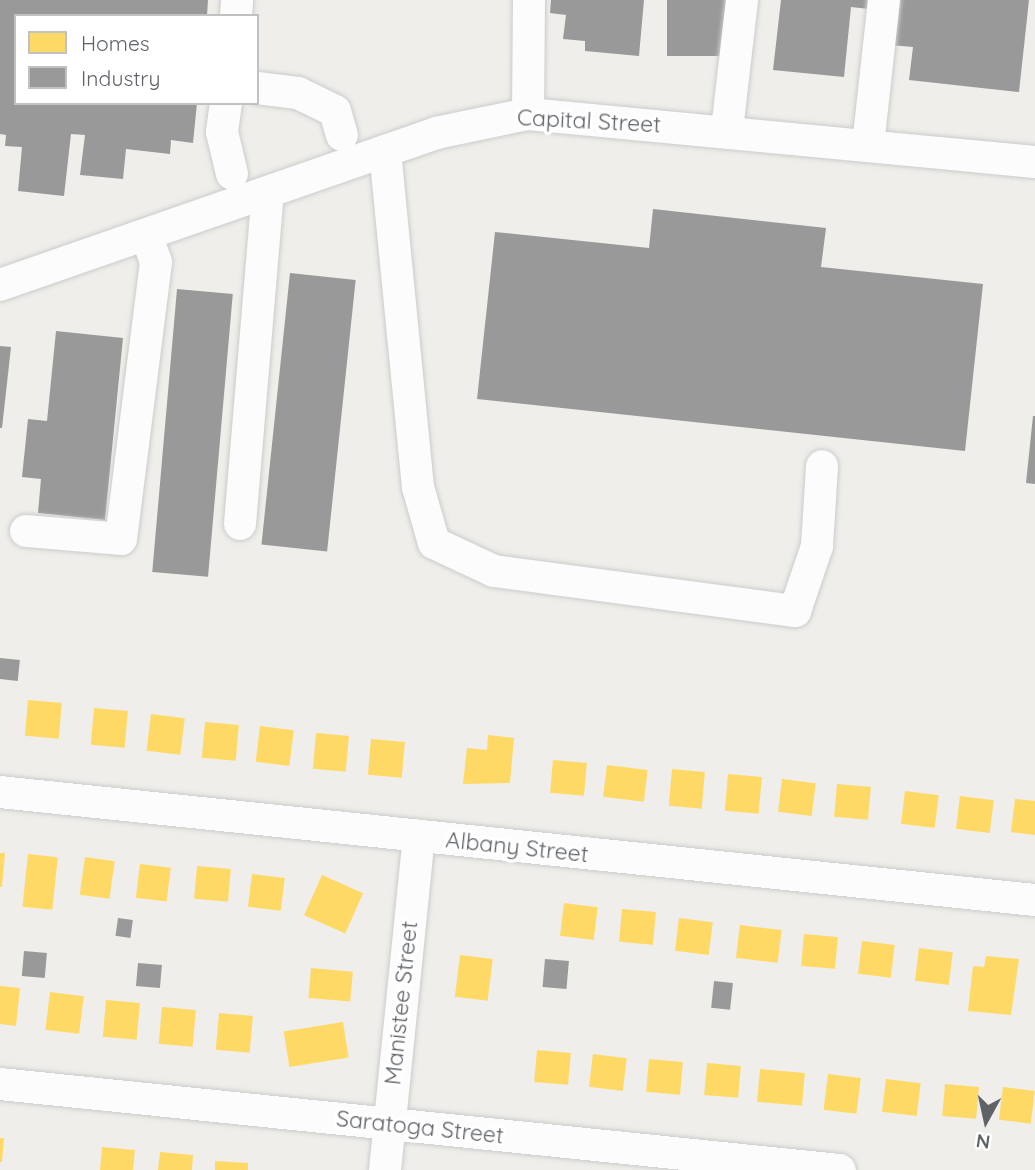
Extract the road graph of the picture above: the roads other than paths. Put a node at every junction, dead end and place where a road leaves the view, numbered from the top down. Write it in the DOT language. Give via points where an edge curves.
graph roads {
  1 [pos="529,0"];
  2 [pos="741,0"];
  3 [pos="884,0"];
  4 [pos="259,88"];
  5 [pos="226,105"];
  6 [pos="528,114"];
  7 [pos="727,130"];
  8 [pos="342,135"];
  9 [pos="868,145"];
  10 [pos="384,151"];
  11 [pos="1035,162"];
  12 [pos="232,174"];
  13 [pos="268,194"];
  14 [pos="147,237"];
  15 [pos="0,285"];
  16 [pos="822,466"];
  17 [pos="240,524"];
  18 [pos="26,531"];
  19 [pos="0,792"];
  20 [pos="419,836"];
  21 [pos="1035,901"];
  22 [pos="0,1084"];
  23 [pos="389,1124"];
  24 [pos="385,1170"];
  25 [pos="840,1170"];
  1 -- 6 [label="street"];
  2 -- 7 [label="street"];
  3 -- 9 [label="street"];
  4 -- 8 [label="street" via="298,93 335,111"];
  5 -- 12 [label="street" via="222,132"];
  6 -- 7 [label="street, Capital Street"];
  6 -- 10 [label="street, Capital Street" via="470,123"];
  7 -- 9 [label="street, Capital Street"];
  9 -- 11 [label="street, Capital Street"];
  10 -- 13 [label="street, Capital Street"];
  10 -- 16 [label="street" via="418,487 434,543 494,571 795,611 817,546"];
  13 -- 14 [label="street, Capital Street"];
  13 -- 17 [label="street"];
  14 -- 15 [label="street, Capital Street"];
  14 -- 18 [label="street" via="156,262 121,539"];
  19 -- 20 [label="street, Albany Street"];
  20 -- 21 [label="street, Albany Street"];
  20 -- 23 [label="street, Manistee Street"];
  22 -- 23 [label="street, Saratoga Street"];
  23 -- 24 [label="street, Manistee Street"];
  23 -- 25 [label="street, Saratoga Street"];
}
